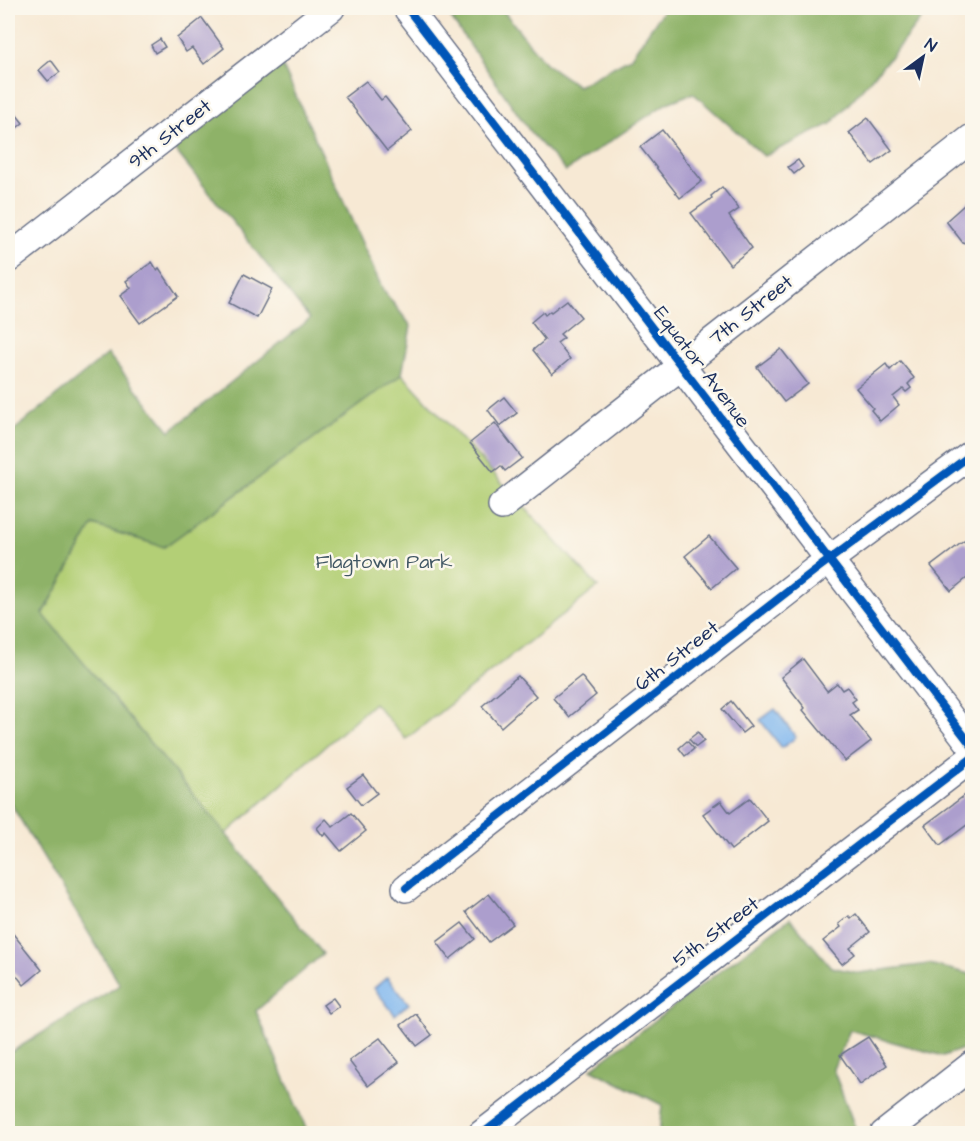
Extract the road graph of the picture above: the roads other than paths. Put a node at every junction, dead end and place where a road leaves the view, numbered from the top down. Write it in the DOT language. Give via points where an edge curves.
graph roads {
  1 [pos="331,8"];
  2 [pos="407,8"];
  3 [pos="972,138"];
  4 [pos="8,259"];
  5 [pos="680,365"];
  6 [pos="972,454"];
  7 [pos="502,506"];
  8 [pos="828,560"];
  9 [pos="972,746"];
  10 [pos="972,758"];
  11 [pos="406,888"];
  12 [pos="972,1065"];
  13 [pos="482,1134"];
  14 [pos="884,1134"];
  1 -- 4 [label="street, 9th Street"];
  2 -- 5 [label="street, Equator Avenue"];
  3 -- 5 [label="street, 7th Street"];
  5 -- 7 [label="street, 7th Street"];
  5 -- 8 [label="street, Equator Avenue"];
  6 -- 8 [label="street, 6th Street"];
  8 -- 9 [label="street, Equator Avenue"];
  8 -- 11 [label="street, 6th Street"];
  10 -- 13 [label="street, 5th Street"];
  12 -- 14 [label="street"];
}
